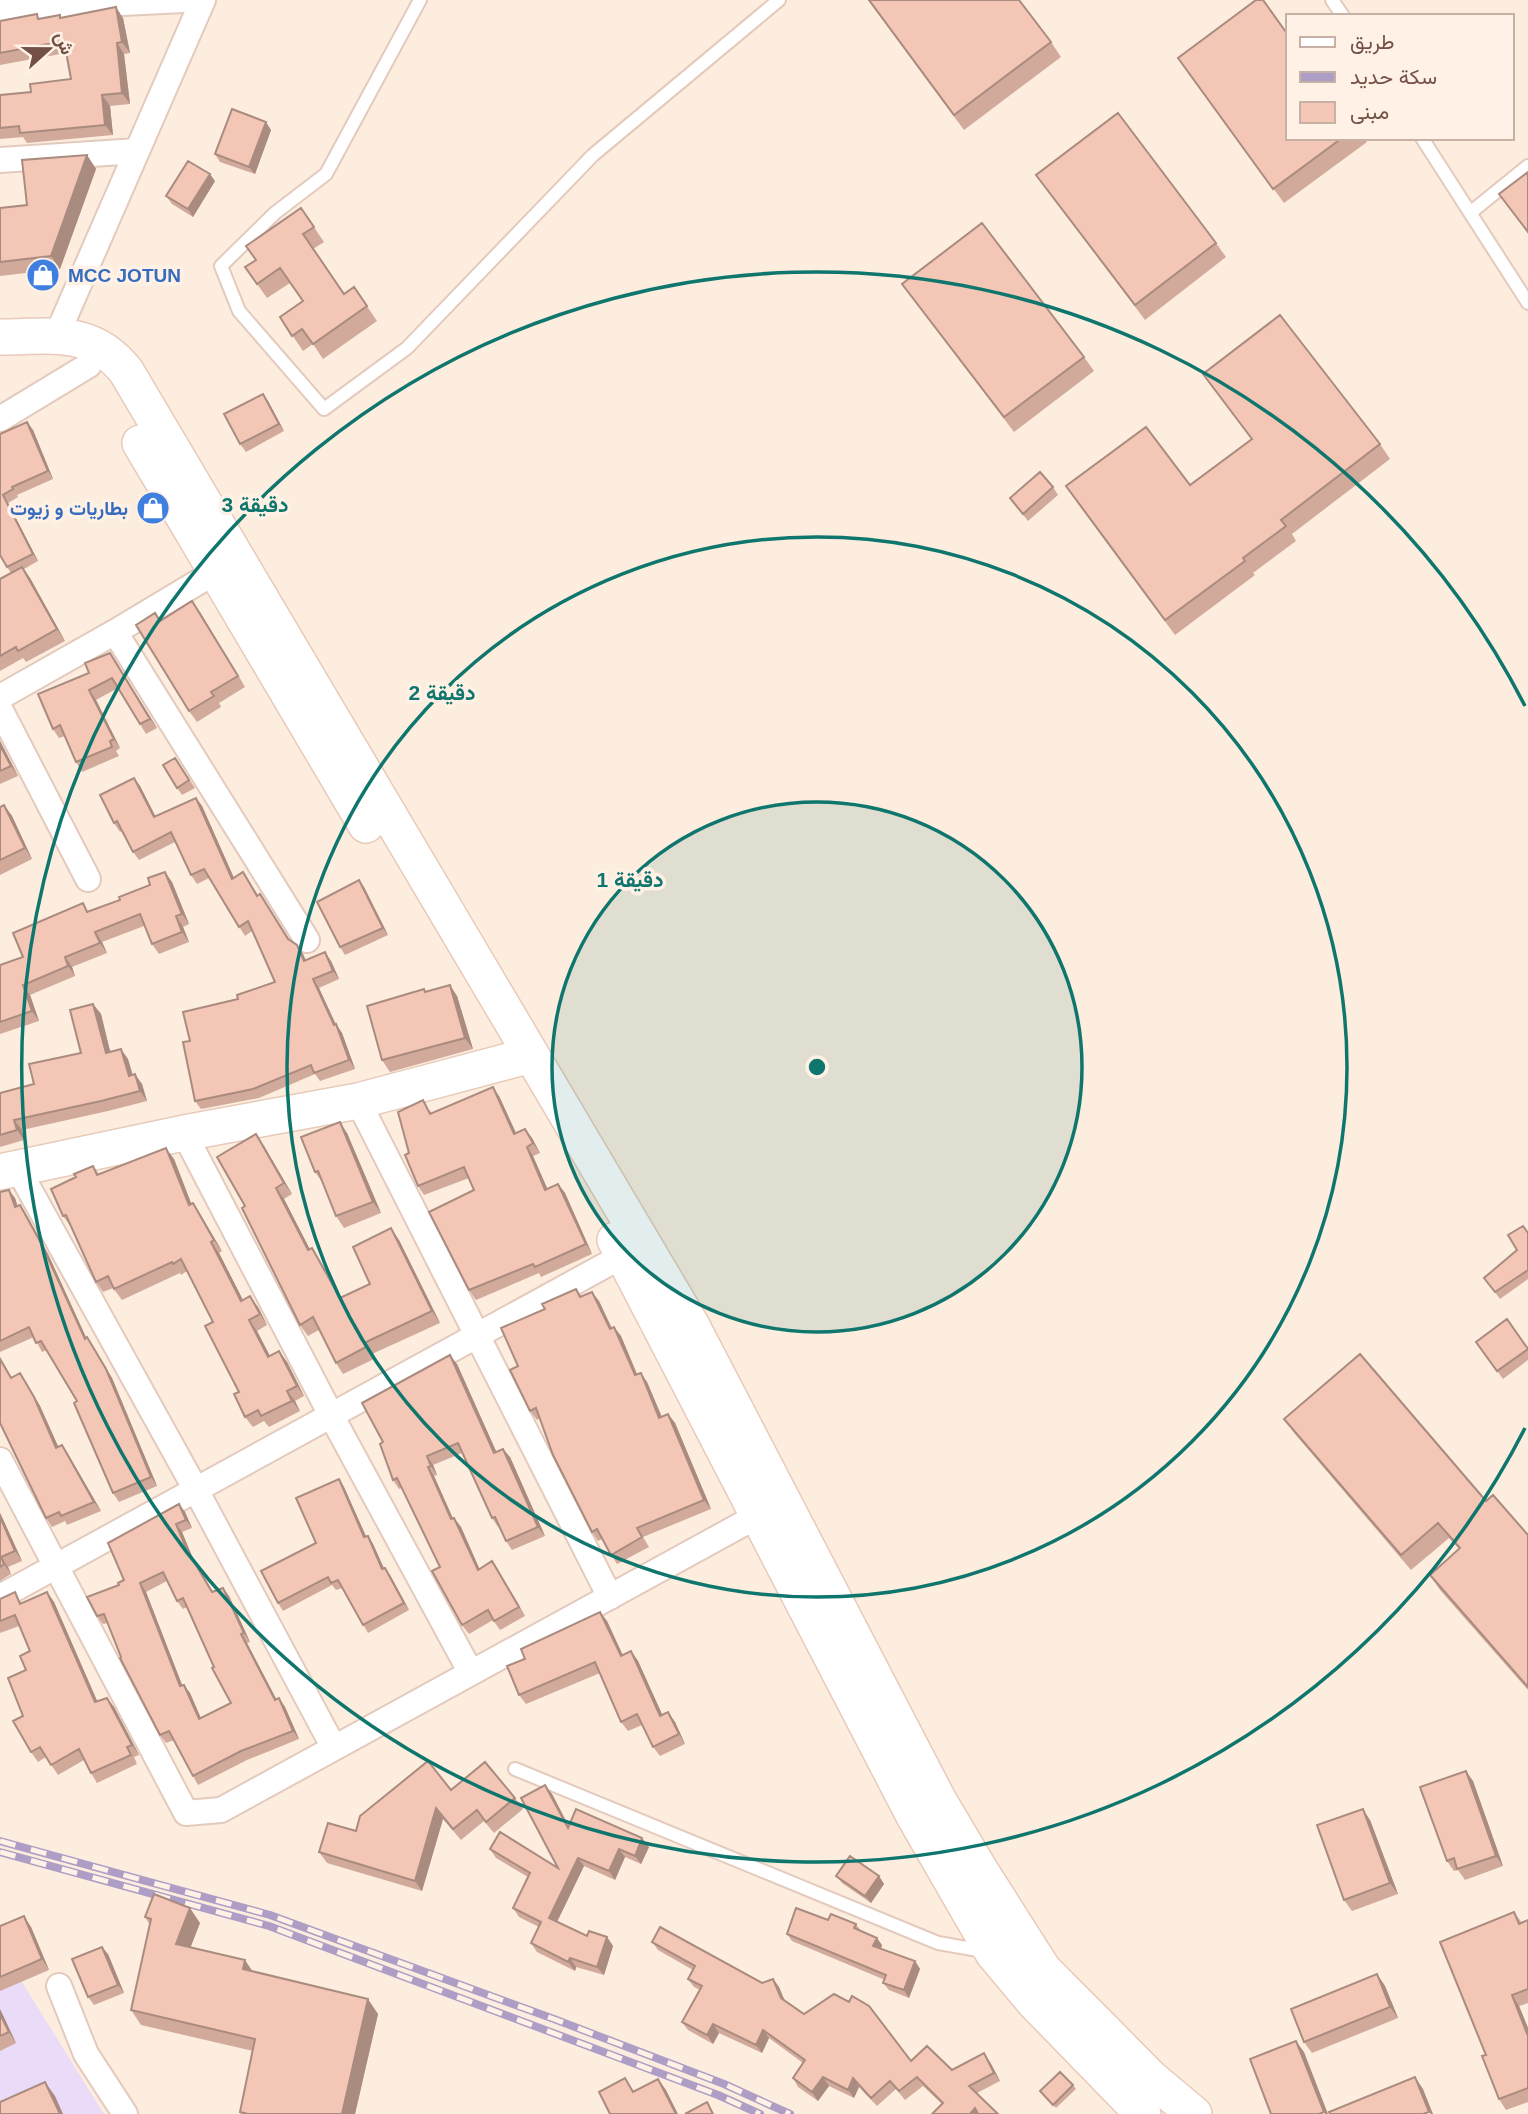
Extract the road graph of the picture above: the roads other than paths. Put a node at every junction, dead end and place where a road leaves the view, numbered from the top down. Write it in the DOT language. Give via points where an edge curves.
graph roads {
  1 [pos="184,0"];
  2 [pos="203,0"];
  3 [pos="420,0"];
  4 [pos="779,0"];
  5 [pos="0,9"];
  6 [pos="1423,140"];
  7 [pos="137,150"];
  8 [pos="0,160"];
  9 [pos="1528,166"];
  10 [pos="1470,213"];
  11 [pos="1528,303"];
  12 [pos="0,337"];
  13 [pos="56,337"];
  14 [pos="89,365"];
  15 [pos="0,419"];
  16 [pos="226,566"];
  17 [pos="115,632"];
  18 [pos="0,697"];
  19 [pos="0,709"];
  20 [pos="88,879"];
  21 [pos="307,940"];
  22 [pos="520,1059"];
  23 [pos="358,1101"];
  24 [pos="184,1133"];
  25 [pos="9,1170"];
  26 [pos="624,1255"];
  27 [pos="476,1336"];
  28 [pos="331,1415"];
  29 [pos="0,1460"];
  30 [pos="195,1490"];
  31 [pos="771,1509"];
  32 [pos="57,1565"];
  33 [pos="0,1597"];
  34 [pos="610,1597"];
  35 [pos="471,1673"];
  36 [pos="334,1748"];
  37 [pos="515,1769"];
  38 [pos="993,1953"];
  39 [pos="59,1986"];
  40 [pos="125,2114"];
  41 [pos="1143,2114"];
  42 [pos="1194,2114"];
  1 -- 5 [label="street"];
  2 -- 7 [label="street"];
  3 -- 4 [label="lane" via="326,174 275,213 221,266 239,311 324,409 407,348 593,155"];
  6 -- 10 [label="lane"];
  7 -- 8 [label="street"];
  7 -- 13 [label="street"];
  9 -- 10 [label="lane"];
  10 -- 11 [label="lane"];
  12 -- 13 [label="main road"];
  13 -- 14 [label="main road"];
  13 -- 16 [label="main road" via="88,341 116,359"];
  14 -- 15 [label="street"];
  14 -- 16 [label="main road"];
  16 -- 17 [label="street"];
  16 -- 22 [label="main road"];
  17 -- 18 [label="street"];
  17 -- 21 [label="street"];
  19 -- 20 [label="street"];
  22 -- 23 [label="main road"];
  22 -- 26 [label="main road"];
  22 -- 31 [label="main road" via="692,1326"];
  23 -- 24 [label="main road"];
  23 -- 27 [label="street"];
  24 -- 25 [label="main road"];
  24 -- 28 [label="street"];
  25 -- 30 [label="street"];
  26 -- 27 [label="street"];
  26 -- 31 [label="main road"];
  27 -- 28 [label="street"];
  27 -- 34 [label="street"];
  28 -- 30 [label="street"];
  28 -- 35 [label="street"];
  29 -- 32 [label="street"];
  30 -- 32 [label="street"];
  30 -- 36 [label="street"];
  31 -- 34 [label="street"];
  31 -- 38 [label="main road" via="914,1816"];
  31 -- 42 [label="main road" via="1042,1969 1151,2078"];
  32 -- 33 [label="street"];
  32 -- 36 [label="street" via="186,1813 221,1810"];
  34 -- 35 [label="street"];
  35 -- 36 [label="street"];
  37 -- 38 [label="lane" via="938,1942"];
  38 -- 41 [label="main road"];
  39 -- 40 [label="street" via="86,2054"];
}
